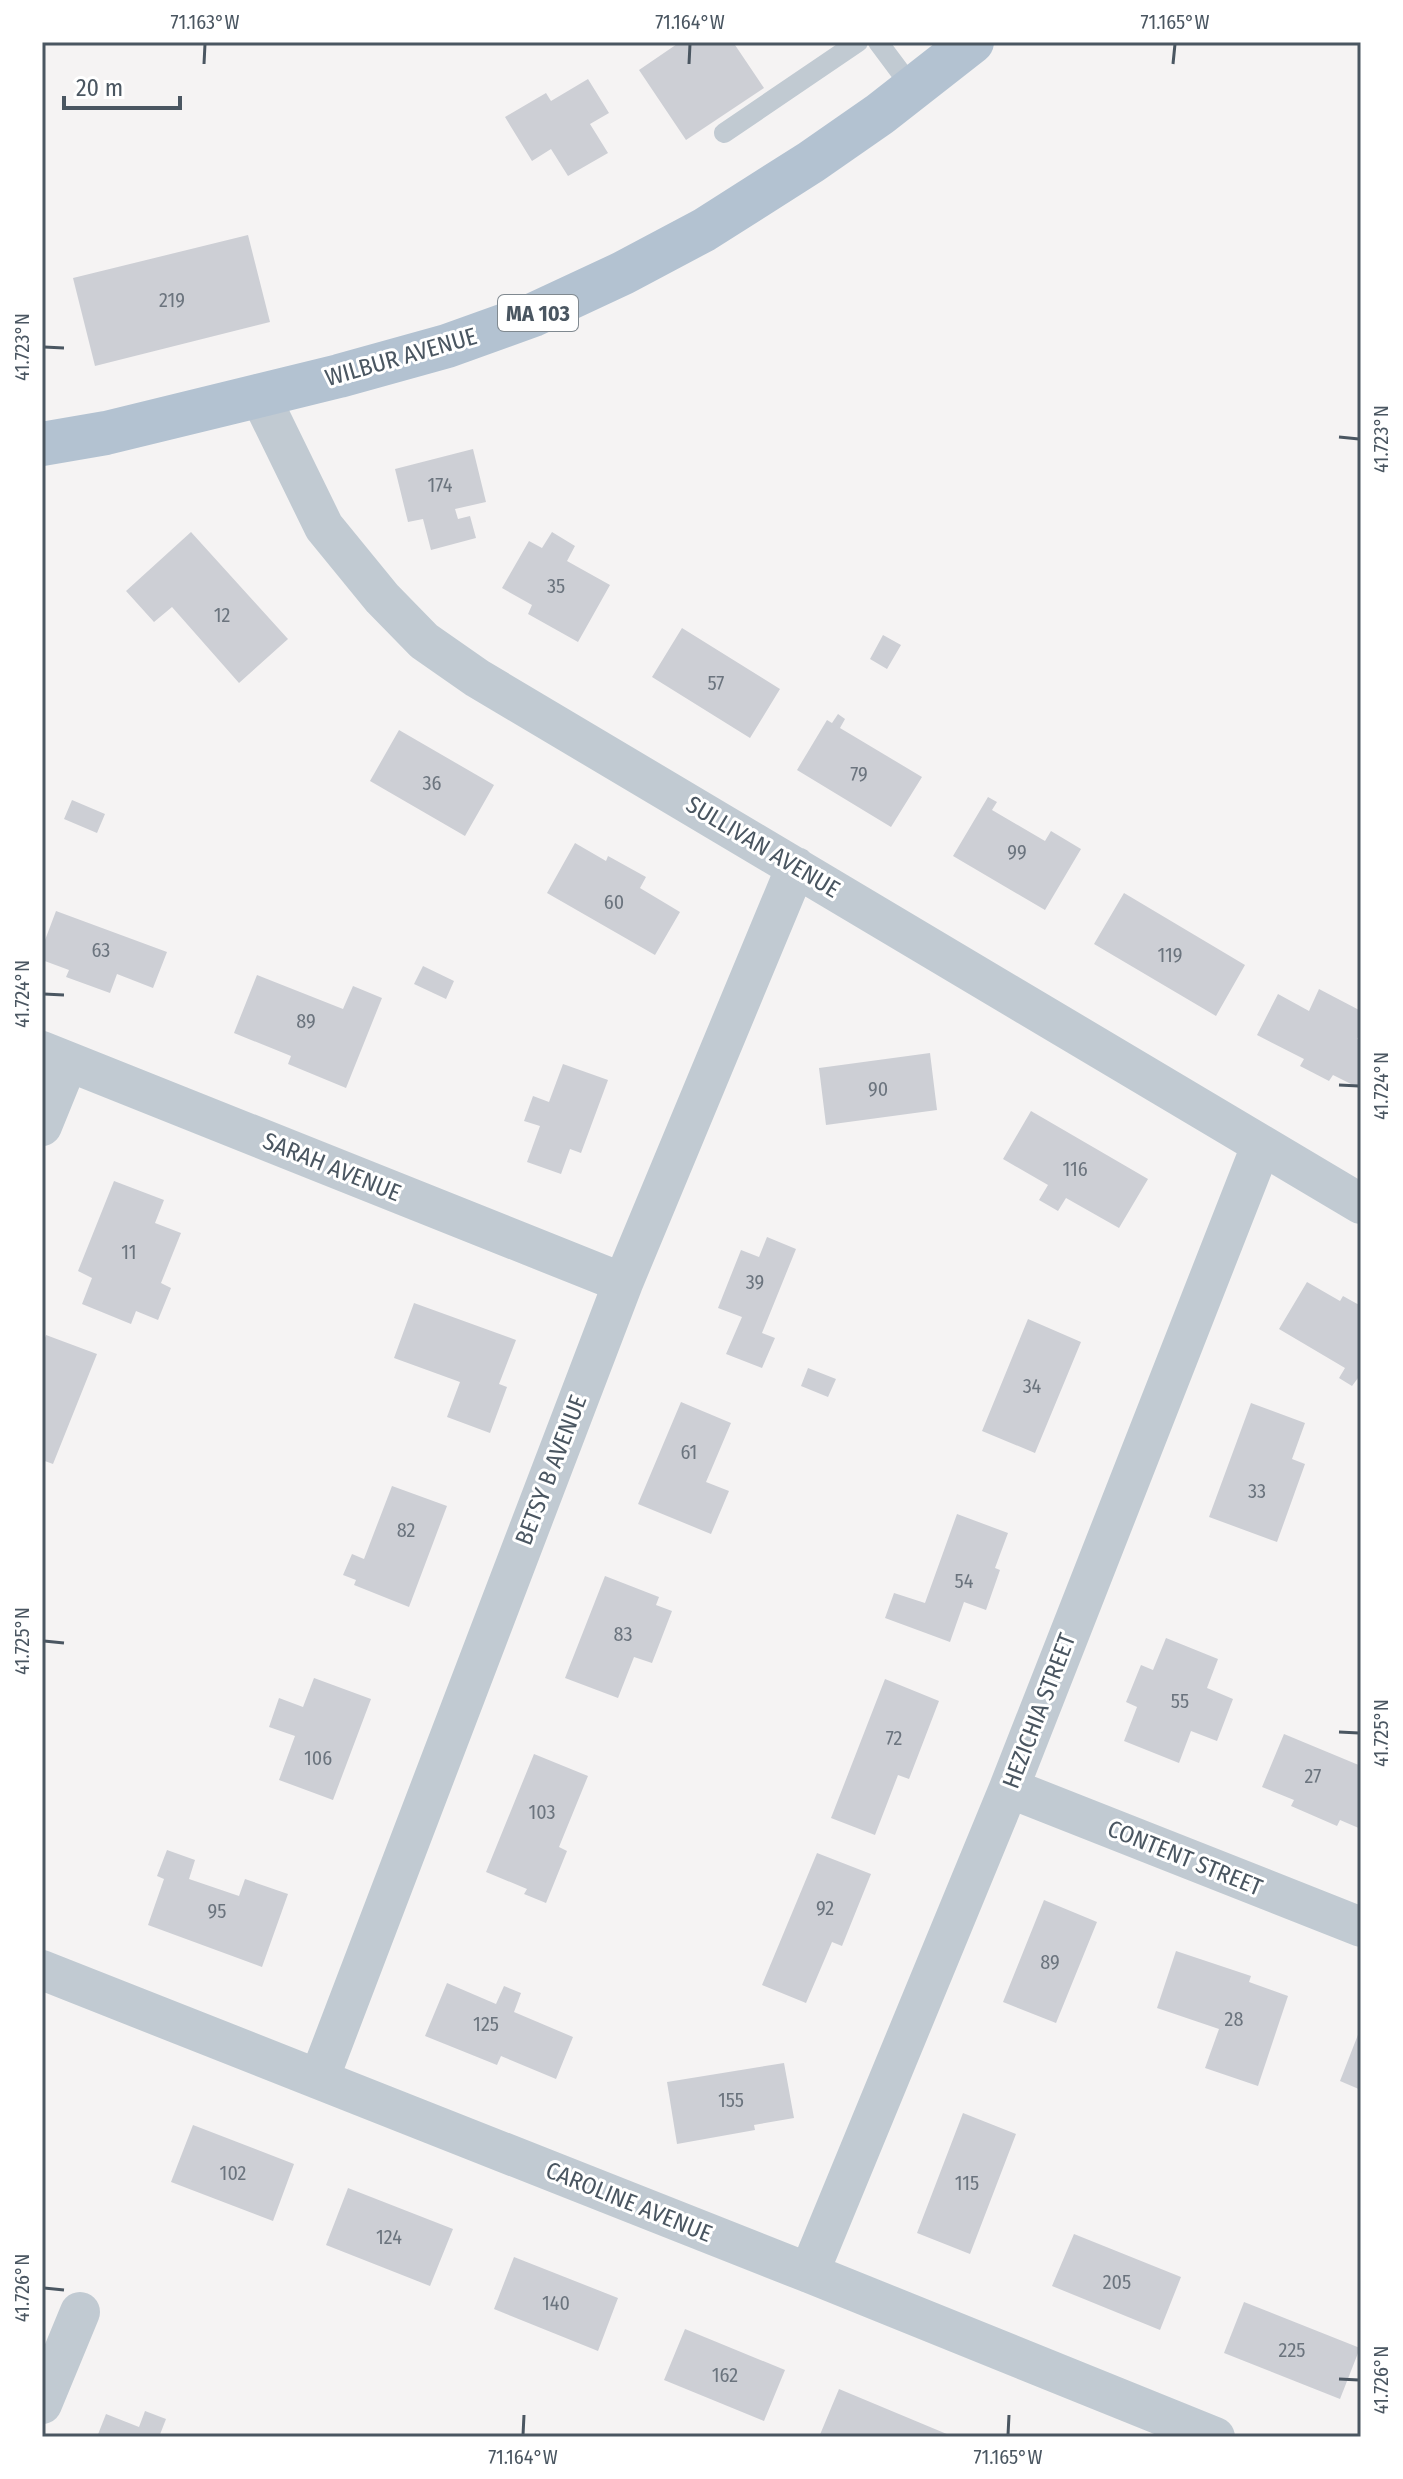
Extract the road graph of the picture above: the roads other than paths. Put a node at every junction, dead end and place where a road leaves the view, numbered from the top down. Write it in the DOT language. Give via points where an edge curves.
graph roads {
  1 [pos="858,42"];
  2 [pos="878,42"];
  3 [pos="972,42"];
  4 [pos="913,89"];
  5 [pos="724,133"];
  6 [pos="259,394"];
  7 [pos="42,444"];
  8 [pos="796,867"];
  9 [pos="55,1056"];
  10 [pos="42,1126"];
  11 [pos="1261,1146"];
  12 [pos="1361,1204"];
  13 [pos="623,1283"];
  14 [pos="1009,1788"];
  15 [pos="1361,1927"];
  16 [pos="42,1970"];
  17 [pos="319,2079"];
  18 [pos="809,2273"];
  19 [pos="80,2312"];
  20 [pos="42,2404"];
  21 [pos="1215,2437"];
  1 -- 5 [label="lane"];
  2 -- 4 [label="lane"];
  3 -- 4 [label="main road, WILBUR AVENUE / MA 103"];
  4 -- 6 [label="main road, WILBUR AVENUE / MA 103" via="704,230 533,315 447,346"];
  6 -- 7 [label="main road, WILBUR AVENUE / MA 103"];
  6 -- 8 [label="street, SULLIVAN AVENUE" via="324,527 424,641 477,678"];
  8 -- 11 [label="street, SULLIVAN AVENUE"];
  8 -- 13 [label="street, BETSY B AVENUE"];
  9 -- 10 [label="street"];
  9 -- 13 [label="street, SARAH AVENUE"];
  11 -- 12 [label="street, SULLIVAN AVENUE"];
  11 -- 14 [label="street, HEZICHIA STREET"];
  13 -- 17 [label="street, BETSY B AVENUE"];
  14 -- 15 [label="street, CONTENT STREET"];
  14 -- 18 [label="street, HEZICHIA STREET"];
  16 -- 17 [label="street, CAROLINE AVENUE"];
  17 -- 18 [label="street, CAROLINE AVENUE"];
  18 -- 21 [label="street, CAROLINE AVENUE"];
  19 -- 20 [label="street"];
}
